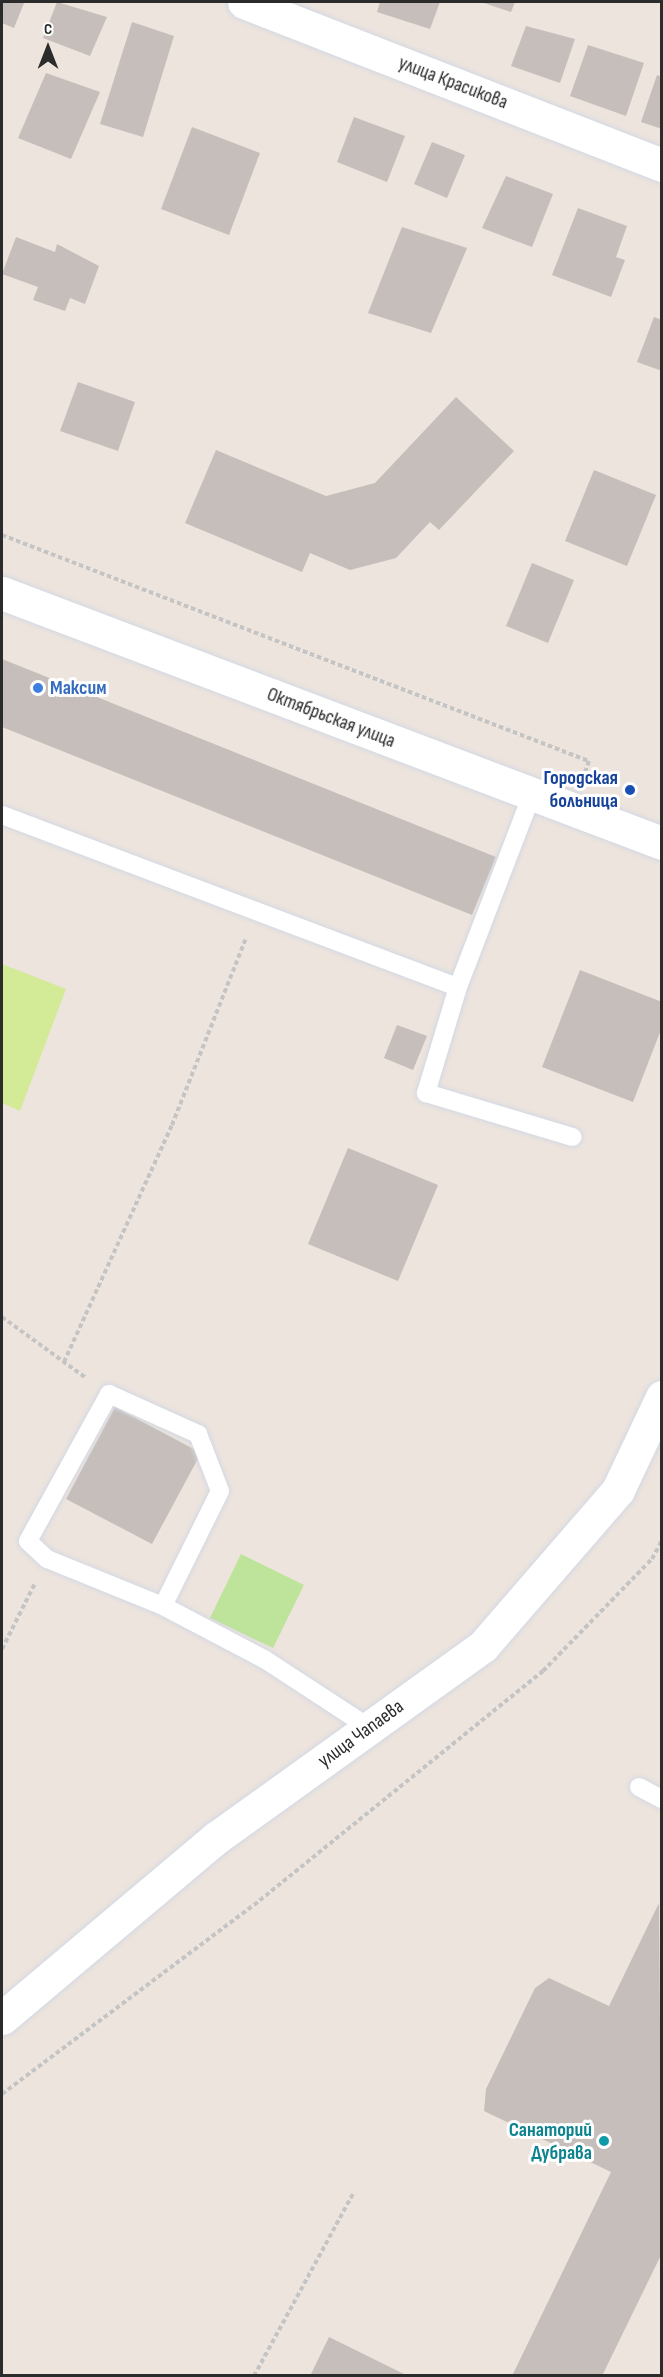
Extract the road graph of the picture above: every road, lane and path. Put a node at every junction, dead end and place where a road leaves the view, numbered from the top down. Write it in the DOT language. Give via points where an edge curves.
graph roads {
  1 [pos="244,2"];
  2 [pos="662,165"];
  3 [pos="2,535"];
  4 [pos="2,593"];
  5 [pos="532,794"];
  6 [pos="570,809"];
  7 [pos="2,815"];
  8 [pos="662,843"];
  9 [pos="257,912"];
  10 [pos="458,987"];
  11 [pos="573,1137"];
  12 [pos="2,1317"];
  13 [pos="64,1362"];
  14 [pos="109,1394"];
  15 [pos="662,1397"];
  16 [pos="662,1540"];
  17 [pos="47,1559"];
  18 [pos="163,1606"];
  19 [pos="2,1649"];
  20 [pos="370,1728"];
  21 [pos="639,1787"];
  22 [pos="662,1799"];
  23 [pos="2,2018"];
  24 [pos="2,2094"];
  25 [pos="353,2194"];
  26 [pos="254,2376"];
  1 -- 2 [label="street, улица Красикова"];
  3 -- 6 [label="path" via="590,761"];
  4 -- 5 [label="street, Октябрьская улица"];
  5 -- 6 [label="street, Октябрьская улица"];
  5 -- 10 [label="lane"];
  6 -- 8 [label="street, Октябрьская улица"];
  7 -- 9 [label="lane"];
  9 -- 10 [label="lane"];
  9 -- 13 [label="path" via="172,1125"];
  10 -- 11 [label="lane" via="426,1093"];
  12 -- 13 [label="path"];
  13 -- 14 [label="path"];
  14 -- 17 [label="lane" via="28,1541"];
  14 -- 18 [label="lane" via="198,1434 220,1491"];
  15 -- 20 [label="street, улица Чапаева" via="618,1490 483,1646"];
  16 -- 24 [label="path" via="652,1559 543,1671 255,1905"];
  17 -- 18 [label="lane"];
  17 -- 19 [label="path"];
  18 -- 20 [label="lane" via="264,1659"];
  20 -- 23 [label="street, улица Чапаева" via="216,1838"];
  21 -- 22 [label="lane"];
  25 -- 26 [label="path"];
}
